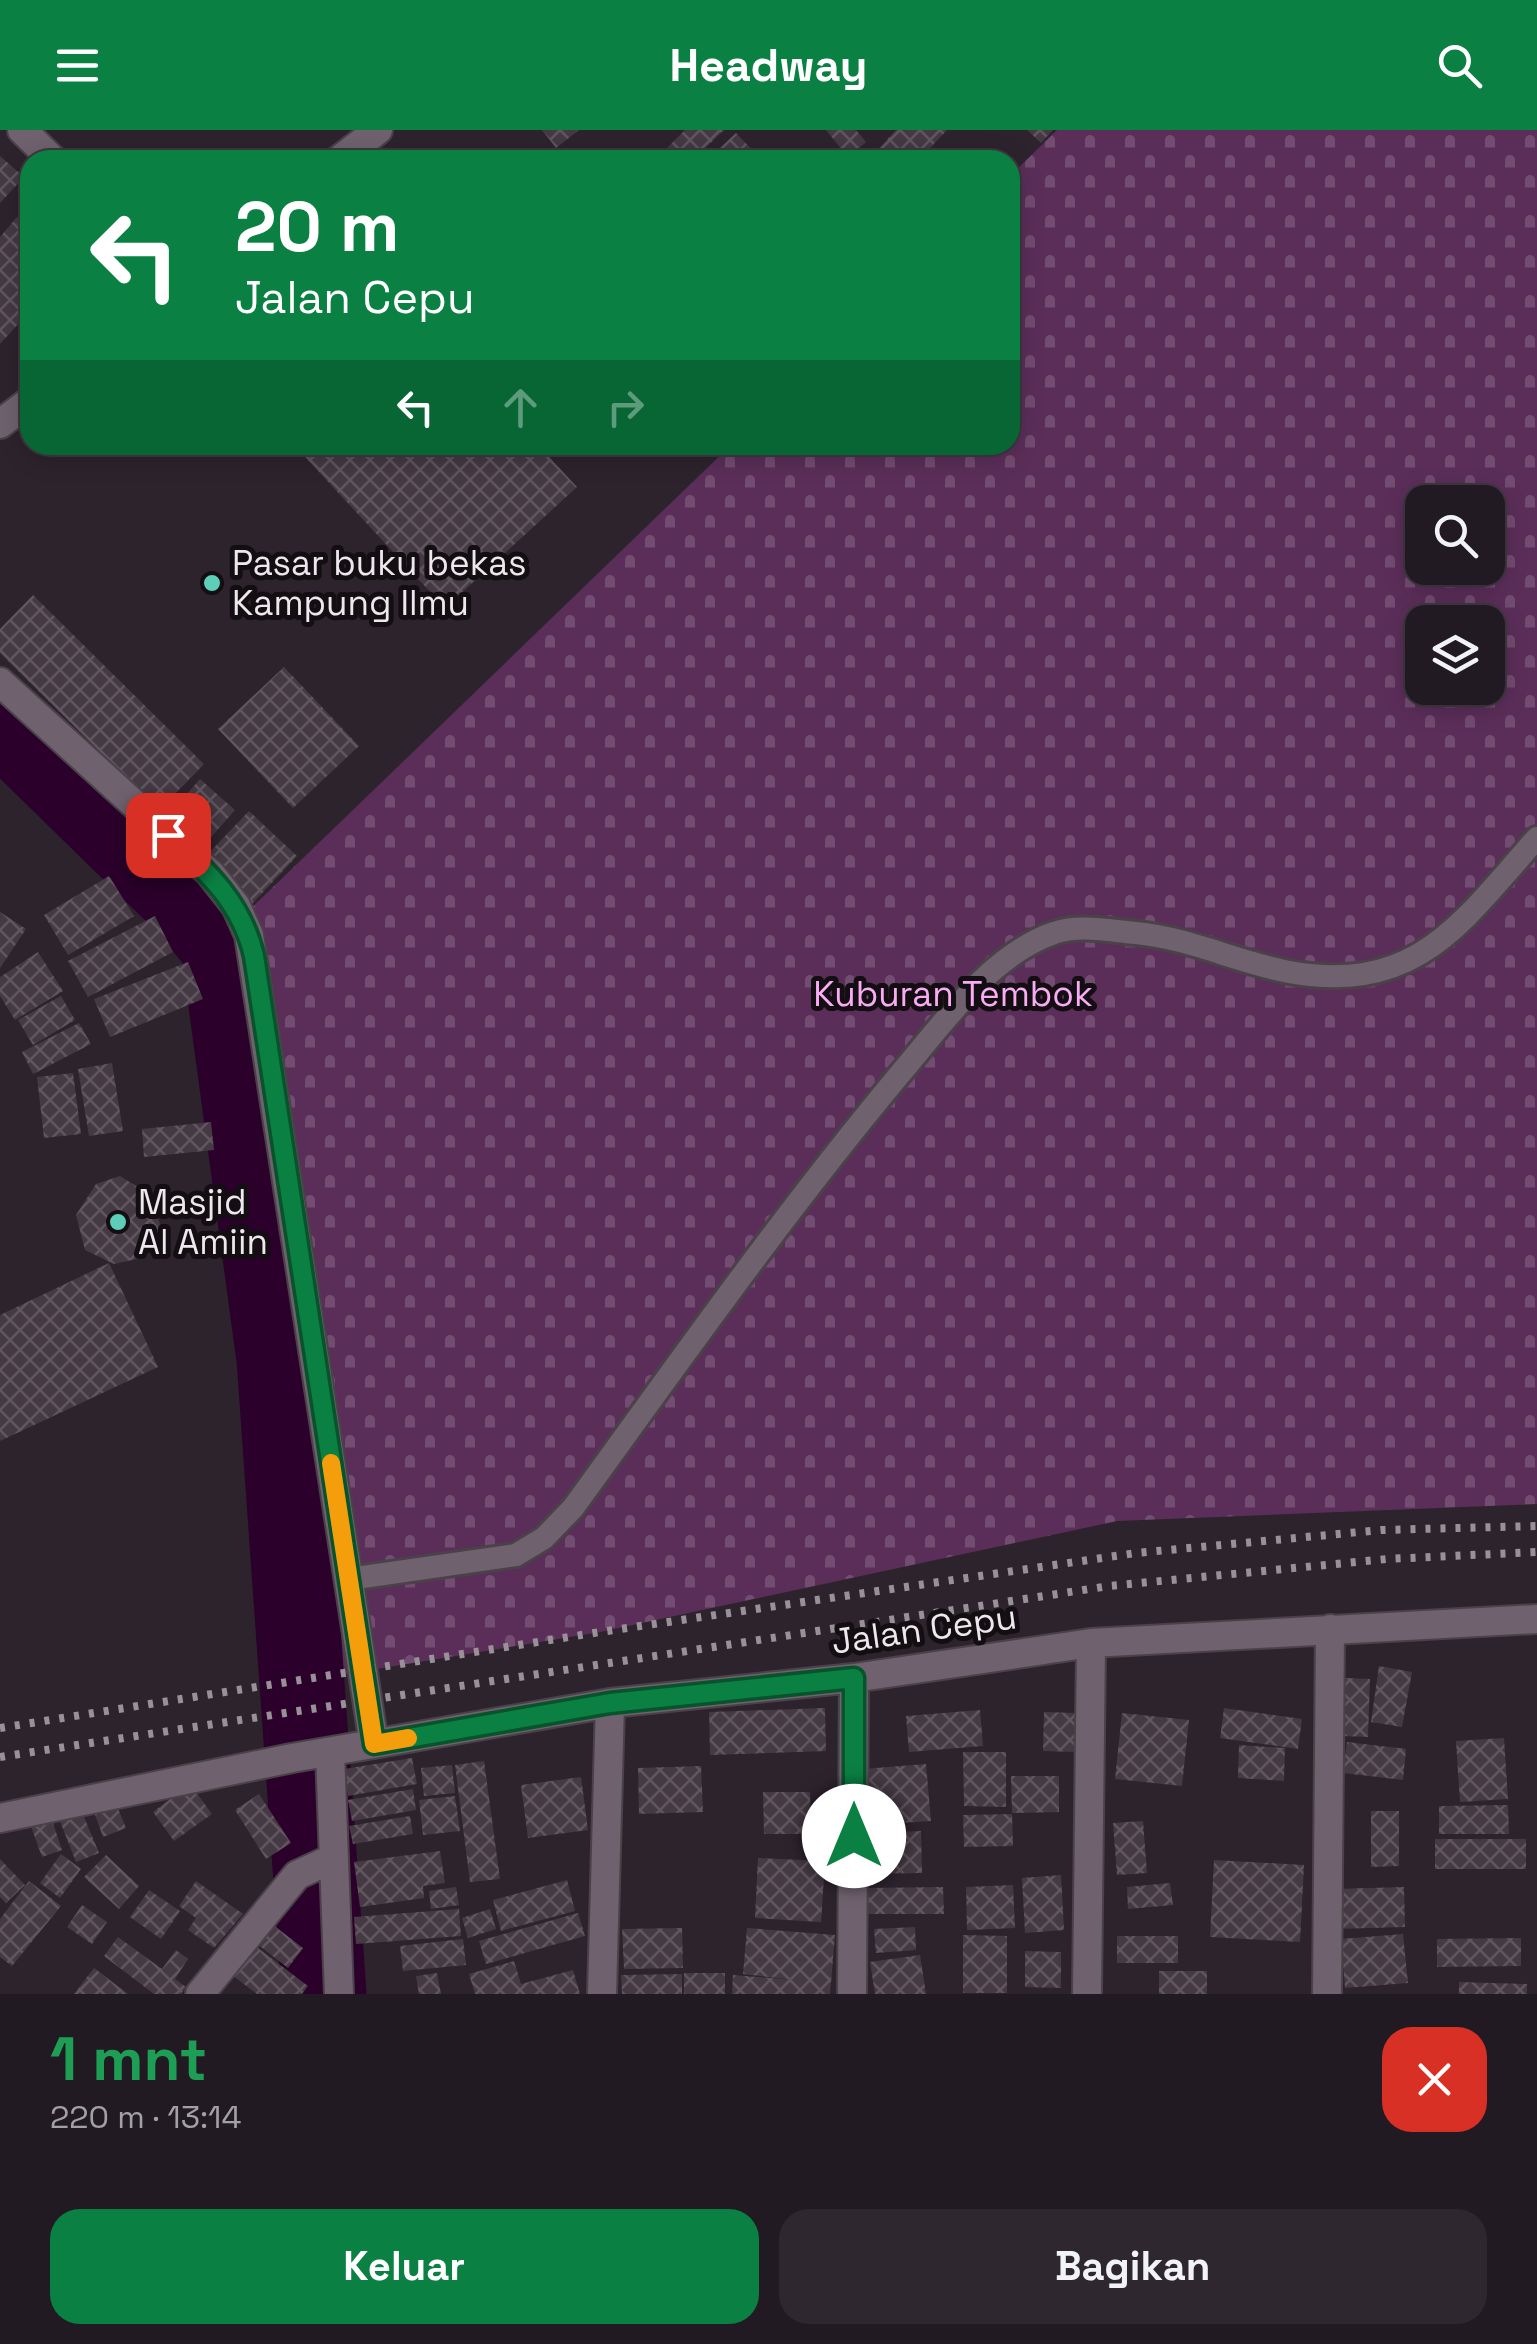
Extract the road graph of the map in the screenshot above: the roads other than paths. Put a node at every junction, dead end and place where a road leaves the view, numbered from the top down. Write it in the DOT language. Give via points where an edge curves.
graph roads {
  1 [pos="22,130"];
  2 [pos="378,130"];
  3 [pos="43,150"];
  4 [pos="353,150"];
  5 [pos="20,408"];
  6 [pos="0,424"];
  7 [pos="0,682"];
  8 [pos="1537,838"];
  9 [pos="349,1580"];
  10 [pos="1537,1620"];
  11 [pos="1330,1628"];
  12 [pos="1091,1643"];
  13 [pos="854,1678"];
  14 [pos="610,1703"];
  15 [pos="374,1744"];
  16 [pos="328,1752"];
  17 [pos="0,1818"];
  18 [pos="322,1863"];
  19 [pos="200,1994"];
  20 [pos="339,1994"];
  21 [pos="602,1994"];
  22 [pos="852,1994"];
  23 [pos="1087,1994"];
  24 [pos="1327,1994"];
  1 -- 3 [label="street"];
  2 -- 4 [label="street"];
  5 -- 6 [label="street"];
  7 -- 9 [label="street" via="210,873 250,935"];
  8 -- 9 [label="lane" via="1464,921 1410,962 1368,977 1290,972 1160,935 1092,929 1055,932 1000,963 837,1150 573,1508 544,1538 516,1555"];
  9 -- 15 [label="street"];
  10 -- 11 [label="street, Jalan Cepu"];
  11 -- 12 [label="street, Jalan Cepu"];
  11 -- 24 [label="street"];
  12 -- 13 [label="street, Jalan Cepu"];
  12 -- 23 [label="street"];
  13 -- 14 [label="street, Jalan Cepu"];
  13 -- 22 [label="street"];
  14 -- 15 [label="street, Jalan Cepu"];
  14 -- 21 [label="street"];
  15 -- 16 [label="street, Jalan Cepu"];
  16 -- 17 [label="street, Jalan Cepu"];
  16 -- 18 [label="street"];
  18 -- 19 [label="street" via="297,1875"];
  18 -- 20 [label="street"];
}
